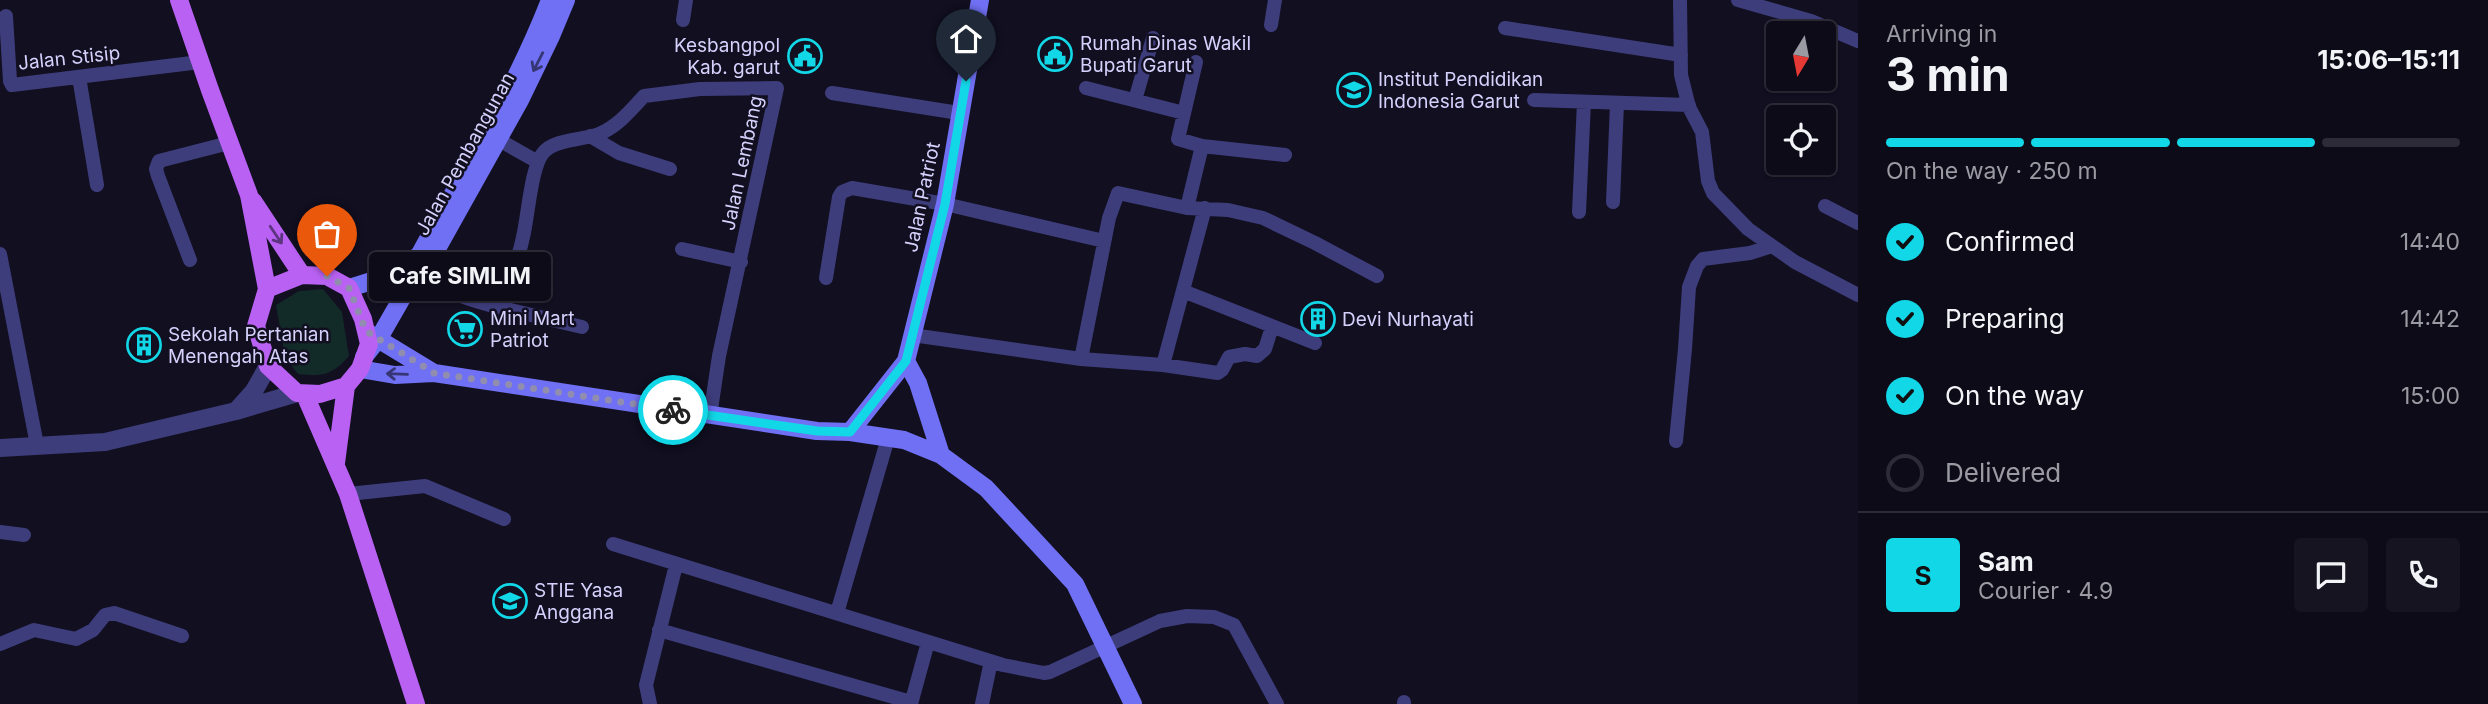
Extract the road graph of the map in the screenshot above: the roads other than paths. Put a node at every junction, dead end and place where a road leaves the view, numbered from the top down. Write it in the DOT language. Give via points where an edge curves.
graph roads {
  1 [pos="179,0"];
  2 [pos="687,0"];
  3 [pos="980,0"];
  4 [pos="1275,0"];
  5 [pos="1680,0"];
  6 [pos="1738,0"];
  7 [pos="558,1"];
  8 [pos="6,16"];
  9 [pos="684,20"];
  10 [pos="1271,25"];
  11 [pos="1506,28"];
  12 [pos="1153,38"];
  13 [pos="1858,41"];
  14 [pos="1681,55"];
  15 [pos="200,62"];
  16 [pos="1196,62"];
  17 [pos="79,77"];
  18 [pos="1086,88"];
  19 [pos="832,93"];
  20 [pos="1135,100"];
  21 [pos="1534,100"];
  22 [pos="1584,102"];
  23 [pos="1617,103"];
  24 [pos="1689,105"];
  25 [pos="959,113"];
  26 [pos="1184,113"];
  27 [pos="492,136"];
  28 [pos="590,136"];
  29 [pos="228,139"];
  30 [pos="1202,146"];
  31 [pos="1285,155"];
  32 [pos="538,162"];
  33 [pos="670,169"];
  34 [pos="97,186"];
  35 [pos="249,195"];
  36 [pos="1613,202"];
  37 [pos="945,204"];
  38 [pos="1825,206"];
  39 [pos="1187,208"];
  40 [pos="1205,208"];
  41 [pos="1579,212"];
  42 [pos="1858,223"];
  43 [pos="1104,241"];
  44 [pos="1772,246"];
  45 [pos="682,249"];
  46 [pos="0,254"];
  47 [pos="190,260"];
  48 [pos="741,262"];
  49 [pos="415,268"];
  50 [pos="303,275"];
  51 [pos="390,275"];
  52 [pos="1377,276"];
  53 [pos="826,278"];
  54 [pos="349,288"];
  55 [pos="267,289"];
  56 [pos="406,291"];
  57 [pos="1183,291"];
  58 [pos="1858,295"];
  59 [pos="493,306"];
  60 [pos="582,327"];
  61 [pos="1272,327"];
  62 [pos="372,335"];
  63 [pos="912,335"];
  64 [pos="1315,343"];
  65 [pos="1081,359"];
  66 [pos="906,361"];
  67 [pos="362,363"];
  68 [pos="1163,365"];
  69 [pos="268,366"];
  70 [pos="434,373"];
  71 [pos="346,386"];
  72 [pos="301,394"];
  73 [pos="236,411"];
  74 [pos="710,416"];
  75 [pos="850,432"];
  76 [pos="888,438"];
  77 [pos="1676,441"];
  78 [pos="37,445"];
  79 [pos="0,448"];
  80 [pos="941,454"];
  81 [pos="336,463"];
  82 [pos="348,494"];
  83 [pos="504,519"];
  84 [pos="0,532"];
  85 [pos="24,535"];
  86 [pos="613,544"];
  87 [pos="676,565"];
  88 [pos="837,613"];
  89 [pos="659,630"];
  90 [pos="182,636"];
  91 [pos="928,642"];
  92 [pos="0,644"];
  93 [pos="1107,648"];
  94 [pos="991,661"];
  95 [pos="654,703"];
  96 [pos="911,703"];
  97 [pos="416,704"];
  98 [pos="982,704"];
  99 [pos="1133,704"];
  100 [pos="1278,704"];
  1 -- 15 [label="main road"];
  2 -- 9 [label="street"];
  3 -- 25 [label="main road, Jalan Patriot"];
  4 -- 10 [label="street"];
  5 -- 14 [label="street"];
  6 -- 13 [label="street" via="1811,21"];
  7 -- 27 [label="main road, Jalan Pembangunan" via="551,36"];
  8 -- 17 [label="street, Jalan Stisip" via="12,85"];
  11 -- 14 [label="street"];
  12 -- 20 [label="street"];
  14 -- 24 [label="street"];
  15 -- 17 [label="street, Jalan Stisip"];
  15 -- 29 [label="main road"];
  16 -- 26 [label="street"];
  17 -- 34 [label="street"];
  18 -- 20 [label="street"];
  19 -- 25 [label="street"];
  20 -- 26 [label="street"];
  21 -- 22 [label="street"];
  22 -- 23 [label="street"];
  22 -- 41 [label="street"];
  23 -- 24 [label="street"];
  23 -- 36 [label="street"];
  24 -- 44 [label="street" via="1702,132 1713,193"];
  25 -- 37 [label="main road, Jalan Patriot"];
  26 -- 30 [label="street" via="1178,139"];
  27 -- 32 [label="street"];
  27 -- 49 [label="main road, Jalan Pembangunan" via="429,262"];
  28 -- 32 [label="street, Jalan Lembang" via="558,144 544,151"];
  28 -- 33 [label="street" via="619,153"];
  28 -- 48 [label="street, Jalan Lembang" via="624,118 645,96 700,89 777,88"];
  29 -- 35 [label="main road"];
  29 -- 47 [label="street" via="157,164"];
  30 -- 31 [label="street"];
  30 -- 39 [label="street"];
  32 -- 59 [label="street" via="514,269"];
  35 -- 50 [label="main road, one-way"];
  35 -- 55 [label="main road"];
  37 -- 43 [label="street"];
  37 -- 53 [label="street" via="852,188 842,192"];
  37 -- 63 [label="main road, Jalan Patriot"];
  38 -- 42 [label="street"];
  39 -- 40 [label="street"];
  39 -- 43 [label="street" via="1118,193"];
  40 -- 52 [label="street" via="1263,218"];
  40 -- 57 [label="street"];
  43 -- 65 [label="street"];
  44 -- 58 [label="street"];
  44 -- 77 [label="street" via="1703,259 1697,266 1687,299"];
  45 -- 48 [label="street"];
  46 -- 78 [label="street"];
  48 -- 74 [label="street, Jalan Lembang"];
  49 -- 51 [label="main road, Jalan Pembangunan"];
  49 -- 56 [label="main road, Jalan Pembangunan"];
  49 -- 59 [label="street" via="443,287"];
  50 -- 54 [label="main road" via="327,276"];
  50 -- 55 [label="main road"];
  51 -- 54 [label="main road, Jalan Pembangunan"];
  51 -- 56 [label="main road"];
  54 -- 62 [label="main road"];
  55 -- 69 [label="main road" via="257,326"];
  56 -- 62 [label="main road, Jalan Pembangunan"];
  57 -- 61 [label="street"];
  57 -- 68 [label="street"];
  59 -- 60 [label="street"];
  61 -- 64 [label="street"];
  61 -- 68 [label="street" via="1262,353 1228,358 1218,373"];
  62 -- 67 [label="main road"];
  62 -- 70 [label="main road"];
  63 -- 65 [label="street"];
  63 -- 66 [label="main road, Jalan Patriot"];
  65 -- 68 [label="street"];
  66 -- 75 [label="main road, Jalan Patriot"];
  66 -- 80 [label="main road"];
  70 -- 67 [label="main road, one-way" via="395,375"];
  67 -- 71 [label="main road"];
  69 -- 72 [label="main road"];
  69 -- 73 [label="street"];
  70 -- 74 [label="main road"];
  71 -- 72 [label="main road"];
  71 -- 81 [label="main road"];
  72 -- 73 [label="street"];
  72 -- 81 [label="main road"];
  73 -- 78 [label="street" via="105,442"];
  74 -- 75 [label="main road"];
  75 -- 76 [label="main road"];
  76 -- 80 [label="main road"];
  76 -- 88 [label="street"];
  78 -- 79 [label="street"];
  80 -- 93 [label="main road" via="986,488 1075,584"];
  81 -- 82 [label="main road"];
  82 -- 83 [label="street" via="425,486"];
  82 -- 97 [label="main road"];
  84 -- 85 [label="street"];
  86 -- 87 [label="street"];
  87 -- 88 [label="street"];
  87 -- 89 [label="street"];
  88 -- 91 [label="street"];
  89 -- 95 [label="street" via="646,685"];
  89 -- 96 [label="street"];
  90 -- 92 [label="street" via="114,613 76,639 34,630"];
  91 -- 94 [label="street"];
  91 -- 96 [label="street"];
  93 -- 94 [label="street" via="1044,673"];
  93 -- 99 [label="main road"];
  93 -- 100 [label="street" via="1160,621 1187,616 1226,620 1234,625"];
  94 -- 98 [label="street"];
}
